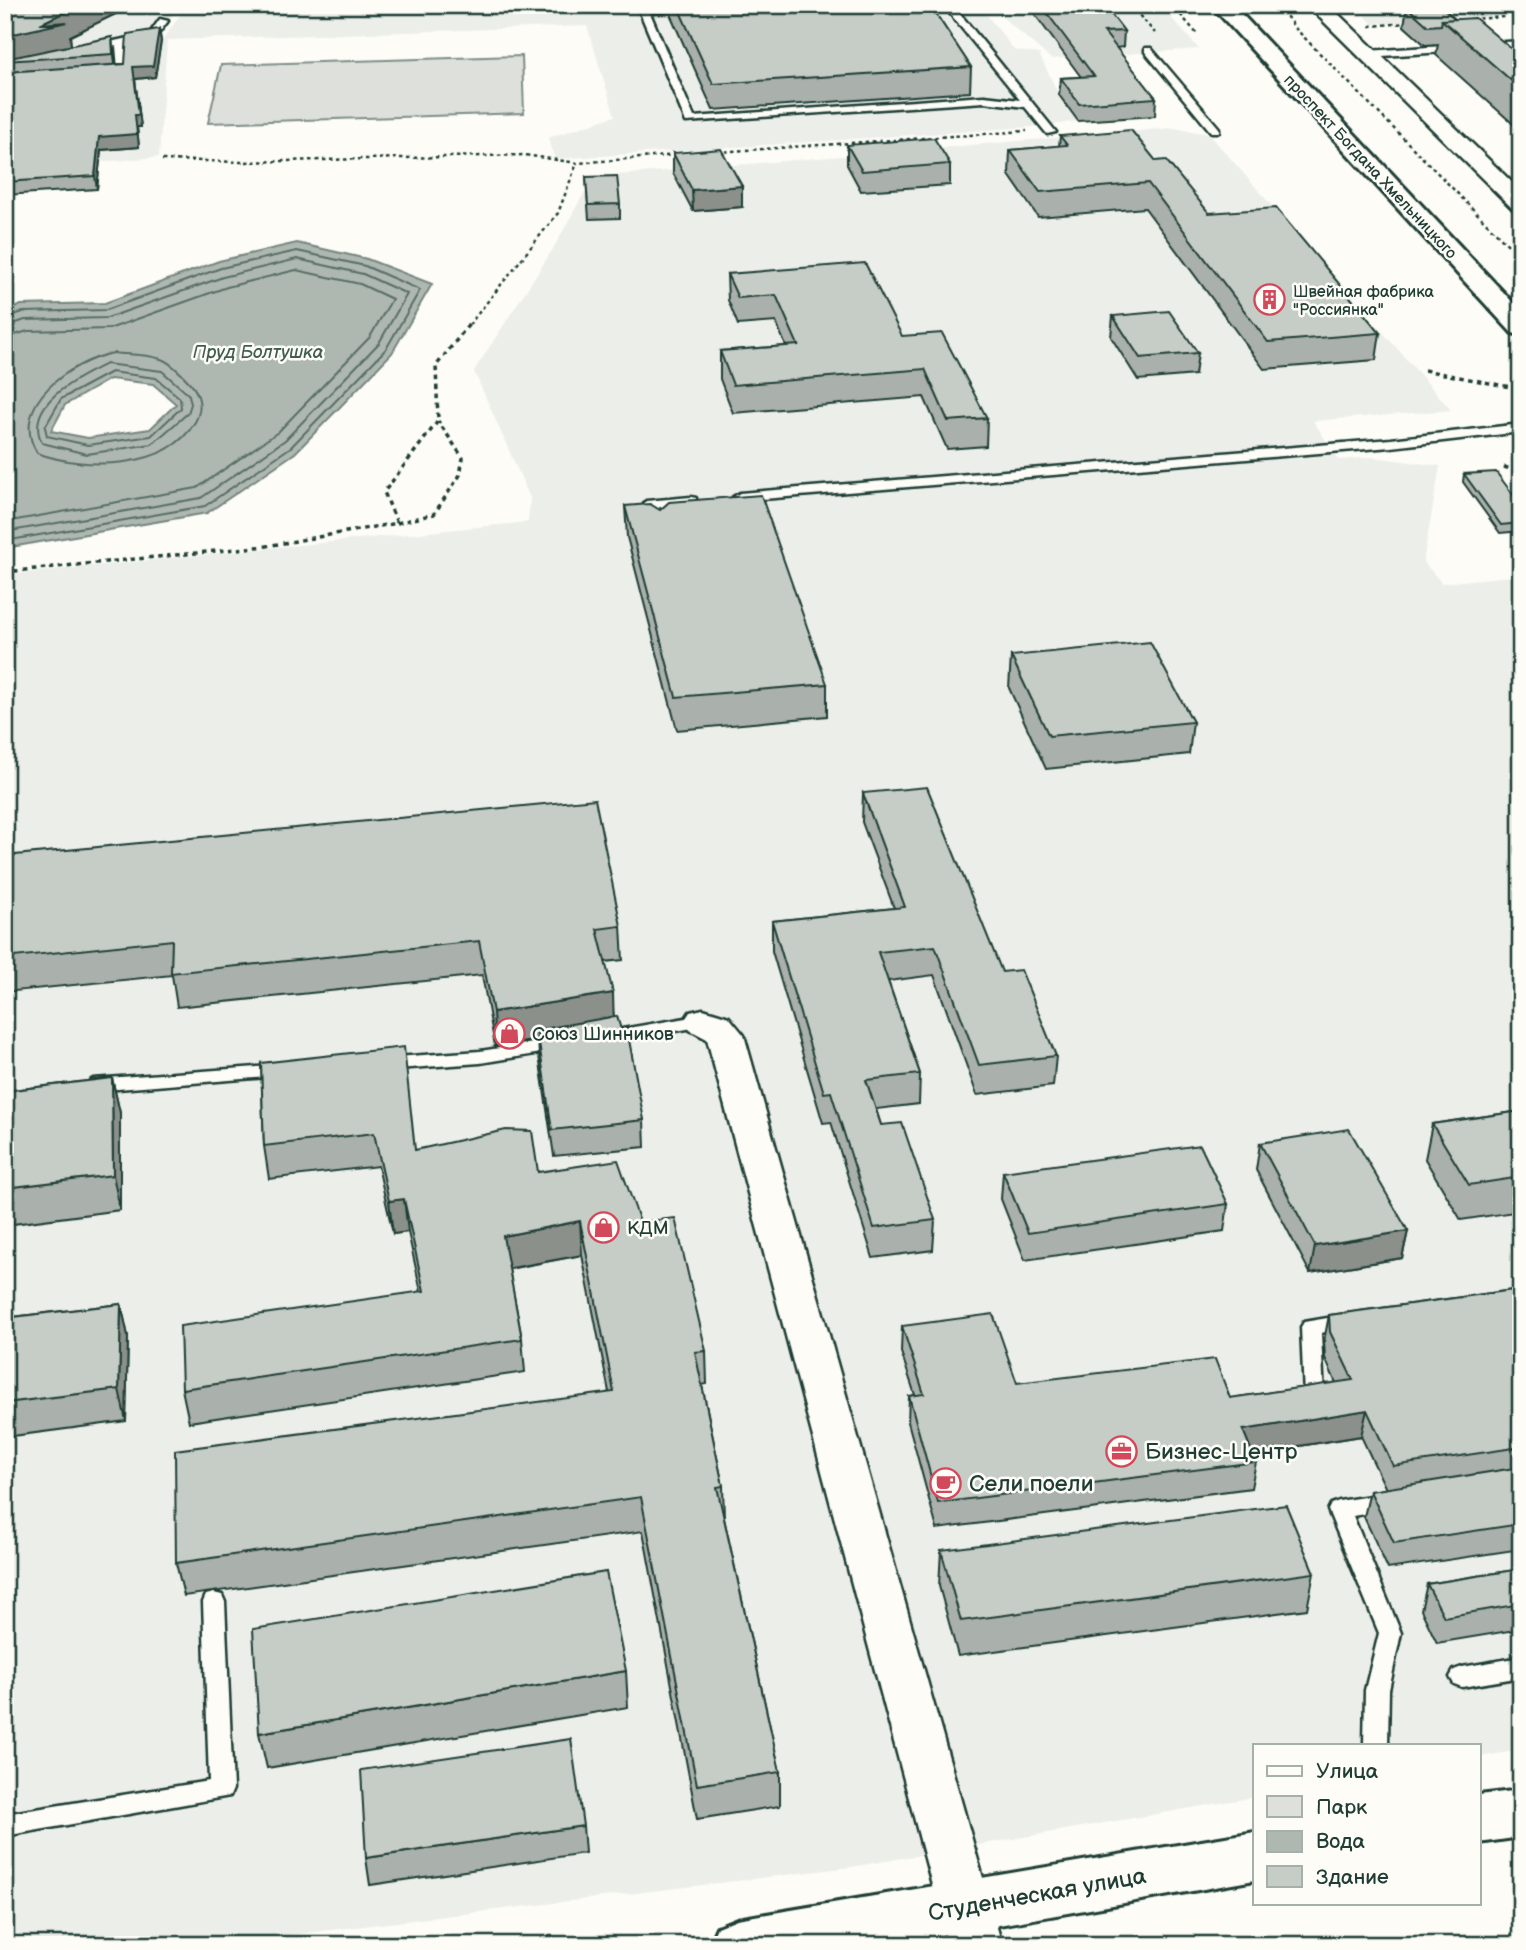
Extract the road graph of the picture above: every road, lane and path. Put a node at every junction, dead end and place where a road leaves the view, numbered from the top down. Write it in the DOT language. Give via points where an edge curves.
graph roads {
  1 [pos="726,5"];
  2 [pos="948,5"];
  3 [pos="1222,5"];
  4 [pos="1278,5"];
  5 [pos="1342,5"];
  6 [pos="1516,5"];
  7 [pos="1173,6"];
  8 [pos="1318,6"];
  9 [pos="1521,9"];
  10 [pos="1134,10"];
  11 [pos="1507,17"];
  12 [pos="1466,20"];
  13 [pos="163,21"];
  14 [pos="1411,23"];
  15 [pos="1369,26"];
  16 [pos="1198,35"];
  17 [pos="121,43"];
  18 [pos="1521,44"];
  19 [pos="1489,46"];
  20 [pos="1148,50"];
  21 [pos="82,51"];
  22 [pos="1367,54"];
  23 [pos="1500,56"];
  24 [pos="96,73"];
  25 [pos="1026,104"];
  26 [pos="1215,130"];
  27 [pos="1050,131"];
  28 [pos="707,153"];
  29 [pos="681,155"];
  30 [pos="162,160"];
  31 [pos="577,163"];
  32 [pos="1521,204"];
  33 [pos="1521,258"];
  34 [pos="1521,327"];
  35 [pos="1424,370"];
  36 [pos="1521,394"];
  37 [pos="438,421"];
  38 [pos="1521,428"];
  39 [pos="1504,467"];
  40 [pos="1521,472"];
  41 [pos="732,497"];
  42 [pos="705,500"];
  43 [pos="397,523"];
  44 [pos="660,534"];
  45 [pos="5,572"];
  46 [pos="704,1021"];
  47 [pos="368,1065"];
  48 [pos="298,1070"];
  49 [pos="75,1086"];
  50 [pos="1377,1318"];
  51 [pos="1314,1397"];
  52 [pos="1417,1497"];
  53 [pos="214,1602"];
  54 [pos="1521,1667"];
  55 [pos="1462,1677"];
  56 [pos="1376,1744"];
  57 [pos="1521,1813"];
  58 [pos="1480,1819"];
  59 [pos="5,1825"];
  60 [pos="1253,1856"];
  61 [pos="970,1925"];
  62 [pos="1521,1940"];
  63 [pos="737,1945"];
  64 [pos="1496,1945"];
  1 -- 25 [label="lane" via="644,10 690,120 984,99"];
  2 -- 25 [label="lane"];
  3 -- 34 [label="main road, проспект Богдана Хмельницкого"];
  4 -- 33 [label="path" via="1293,26"];
  5 -- 8 [label="street"];
  6 -- 9 [label="lane"];
  7 -- 10 [label="path"];
  7 -- 16 [label="path"];
  8 -- 22 [label="street"];
  11 -- 12 [label="path"];
  13 -- 17 [label="lane" via="153,35"];
  14 -- 15 [label="path"];
  17 -- 21 [label="lane"];
  17 -- 24 [label="lane" via="122,71"];
  18 -- 19 [label="lane"];
  19 -- 22 [label="lane"];
  19 -- 23 [label="lane"];
  20 -- 26 [label="lane"];
  22 -- 32 [label="street"];
  25 -- 27 [label="lane"];
  27 -- 28 [label="path"];
  29 -- 31 [label="path"];
  30 -- 31 [label="path" via="525,155"];
  31 -- 37 [label="path" via="558,213 436,366"];
  35 -- 36 [label="path" via="1515,388"];
  37 -- 43 [label="path" via="384,492"];
  37 -- 43 [label="path" via="463,458 460,475 435,514"];
  38 -- 41 [label="lane" via="1391,443"];
  39 -- 40 [label="path"];
  42 -- 44 [label="lane" via="651,504"];
  43 -- 45 [label="path" via="267,546"];
  46 -- 47 [label="lane" via="480,1058"];
  46 -- 61 [label="street" via="725,1035"];
  48 -- 49 [label="lane"];
  50 -- 51 [label="lane" via="1311,1327"];
  52 -- 56 [label="lane" via="1339,1510 1390,1633 1377,1690"];
  53 -- 59 [label="lane" via="220,1789"];
  54 -- 55 [label="lane"];
  57 -- 58 [label="main road"];
  60 -- 61 [label="main road, Студенческая улица"];
  61 -- 63 [label="main road, Студенческая улица"];
  62 -- 64 [label="path"];
}
